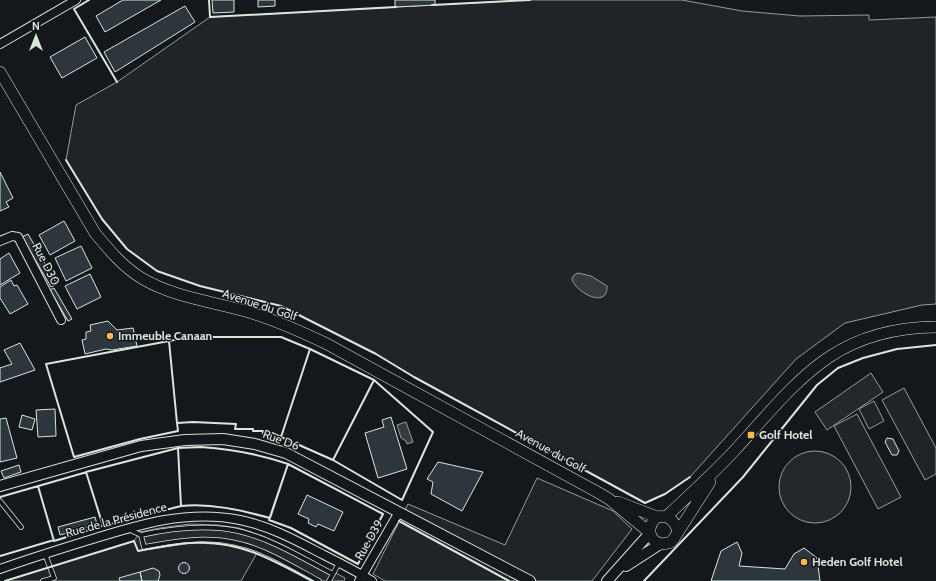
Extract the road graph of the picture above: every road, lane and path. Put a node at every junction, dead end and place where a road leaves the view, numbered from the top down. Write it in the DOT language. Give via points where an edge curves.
graph roads {
  1 [pos="71,1"];
  2 [pos="0,44"];
  3 [pos="0,72"];
  4 [pos="0,242"];
  5 [pos="61,320"];
  6 [pos="936,327"];
  7 [pos="719,468"];
  8 [pos="0,486"];
  9 [pos="609,499"];
  10 [pos="0,501"];
  11 [pos="399,512"];
  12 [pos="662,517"];
  13 [pos="22,527"];
  14 [pos="126,528"];
  15 [pos="678,531"];
  16 [pos="650,533"];
  17 [pos="141,536"];
  18 [pos="660,544"];
  19 [pos="45,553"];
  20 [pos="339,563"];
  21 [pos="0,569"];
  22 [pos="333,574"];
  23 [pos="611,577"];
  24 [pos="361,578"];
  25 [pos="44,581"];
  26 [pos="319,581"];
  27 [pos="329,581"];
  28 [pos="372,581"];
  29 [pos="530,581"];
  1 -- 2 [label="street"];
  3 -- 9 [label="main road, Avenue du Golf" via="95,233 114,256 142,279 175,294 245,311 292,327"];
  4 -- 5 [label="street, Rue D30" via="12,236 18,237"];
  6 -- 7 [label="main road" via="895,330 853,343 835,353 794,386"];
  7 -- 12 [label="main road"];
  7 -- 15 [label="main road"];
  8 -- 11 [label="street, Rue D6" via="141,446 185,440 223,439 255,444 286,453"];
  9 -- 12 [label="main road, Avenue du Golf"];
  9 -- 16 [label="main road, Avenue du Golf"];
  10 -- 13 [label="lane"];
  11 -- 24 [label="street, Rue D39"];
  11 -- 29 [label="street, Rue D6"];
  12 -- 15 [label="main road, Avenue du Golf" via="674,522"];
  12 -- 16 [label="main road" via="650,524"];
  14 -- 17 [label="lane"];
  14 -- 19 [label="street, Rue de la Présidence"];
  14 -- 20 [label="street, Rue de la Présidence" via="172,518 217,516 266,527 289,536"];
  15 -- 18 [label="main road" via="673,540"];
  16 -- 18 [label="main road, Avenue du Golf" via="655,542"];
  16 -- 23 [label="street"];
  17 -- 22 [label="lane" via="190,528 238,531 262,539"];
  17 -- 26 [label="lane" via="144,547 190,540 236,543 258,550"];
  18 -- 23 [label="street"];
  19 -- 21 [label="street, Rue de la Présidence"];
  19 -- 25 [label="lane" via="54,578"];
  20 -- 22 [label="lane"];
  20 -- 24 [label="street, Rue de la Présidence"];
  22 -- 27 [label="lane"];
  24 -- 28 [label="street, Rue de la Présidence"];
}
